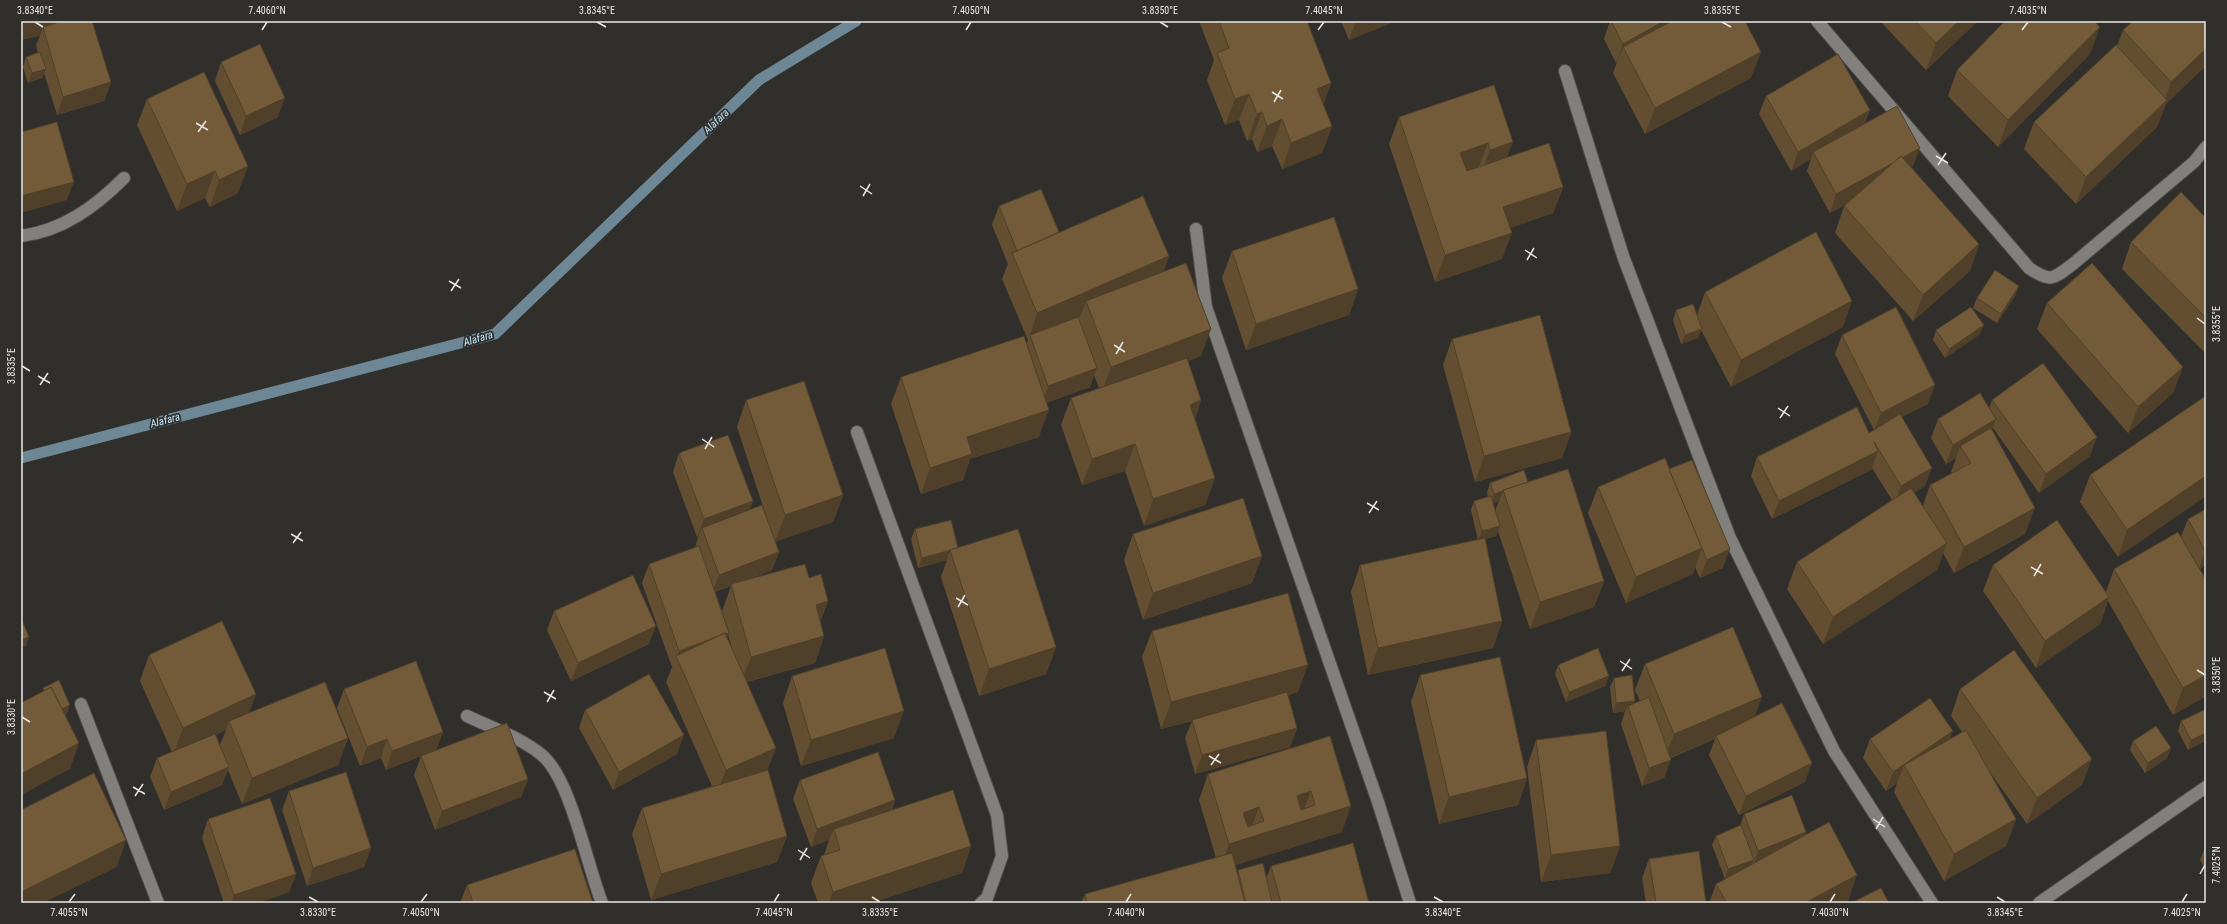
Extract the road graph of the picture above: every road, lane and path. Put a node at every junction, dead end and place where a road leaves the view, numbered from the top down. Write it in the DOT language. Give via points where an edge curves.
graph roads {
  1 [pos="1817,21"];
  2 [pos="1565,71"];
  3 [pos="2206,147"];
  4 [pos="124,178"];
  5 [pos="1196,229"];
  6 [pos="21,236"];
  7 [pos="857,432"];
  8 [pos="81,704"];
  9 [pos="467,716"];
  10 [pos="2206,787"];
  11 [pos="2051,899"];
  12 [pos="158,903"];
  13 [pos="602,903"];
  14 [pos="981,903"];
  15 [pos="1410,903"];
  16 [pos="1932,903"];
  17 [pos="2039,903"];
  1 -- 3 [label="street" via="2029,268 2044,278 2054,278 2079,259 2194,162"];
  2 -- 16 [label="street" via="1623,256 1730,538 1834,751"];
  4 -- 6 [label="street" via="107,195 72,220"];
  5 -- 15 [label="street" via="1206,307 1378,802"];
  7 -- 14 [label="street" via="997,815 1002,856 987,898"];
  8 -- 12 [label="street"];
  9 -- 13 [label="street" via="532,748 544,757 555,771 568,798"];
  10 -- 11 [label="street"];
  11 -- 17 [label="street"];
}
